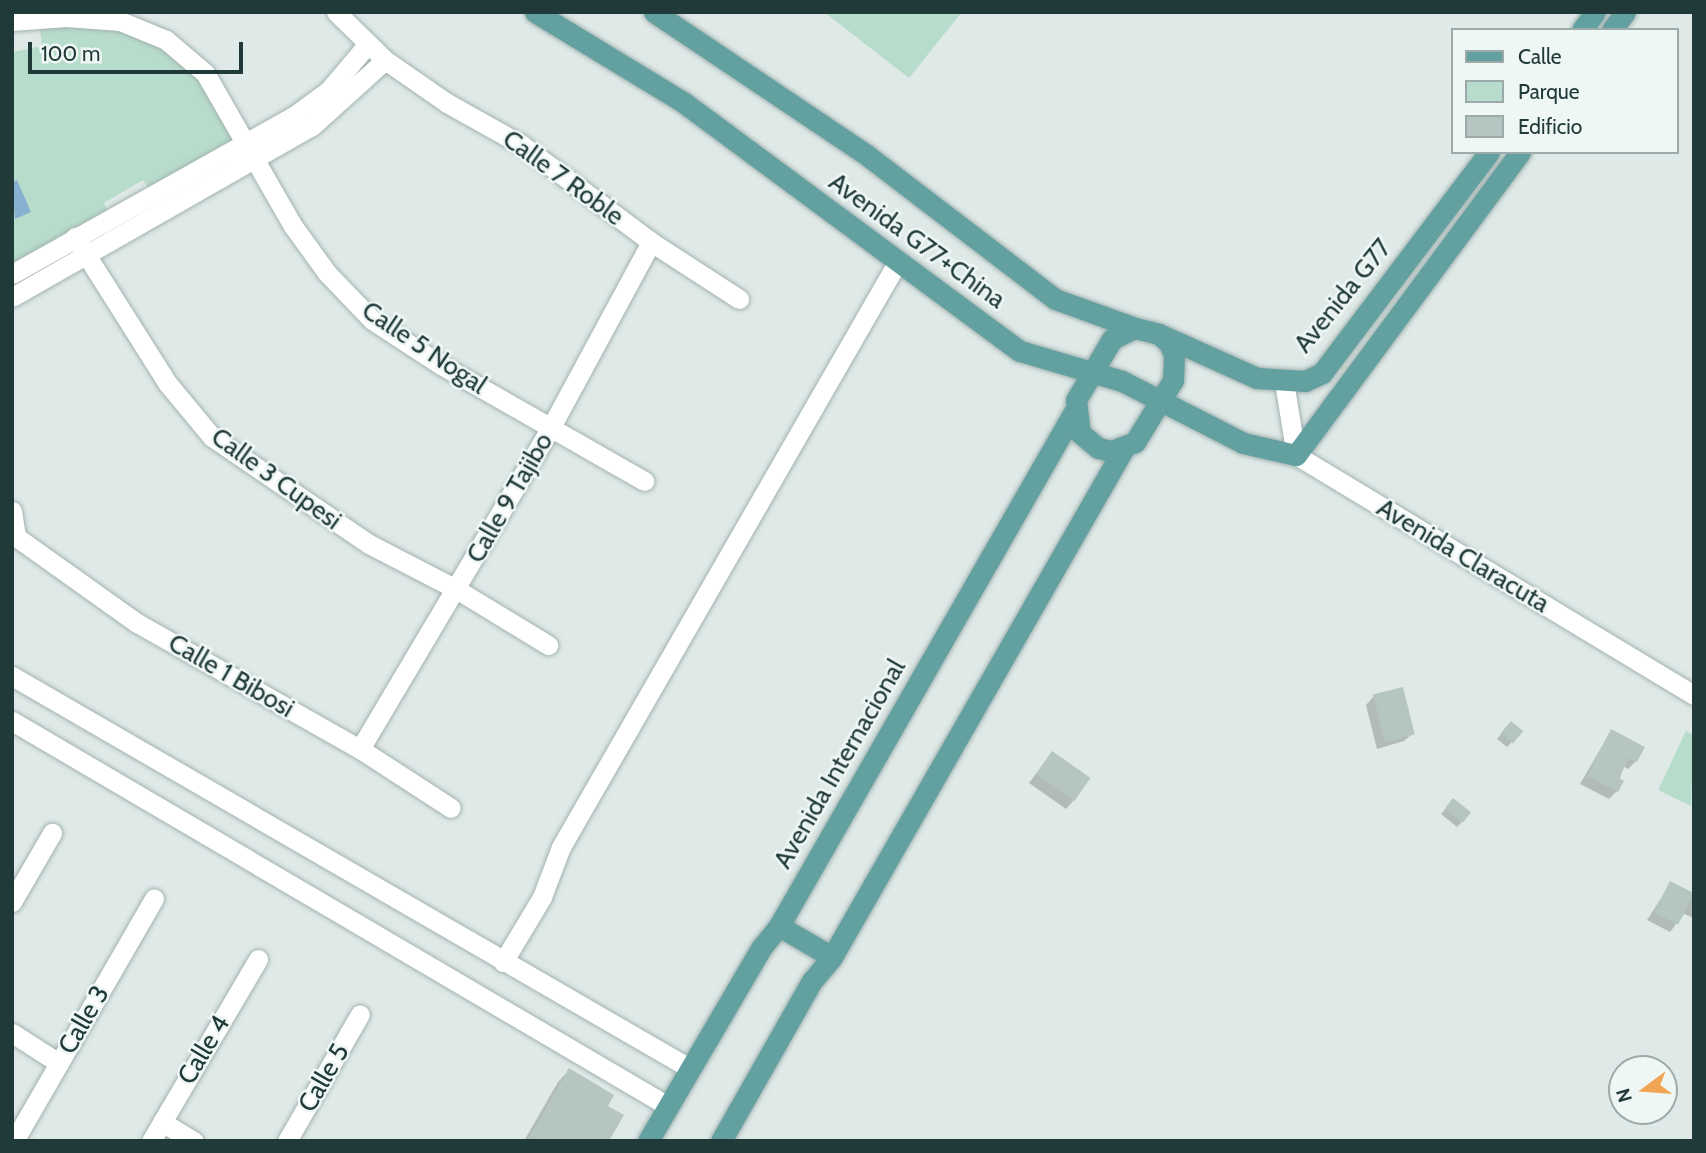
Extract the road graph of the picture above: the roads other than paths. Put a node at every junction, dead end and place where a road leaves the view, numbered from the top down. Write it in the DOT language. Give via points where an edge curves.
graph roads {
  1 [pos="336,12"];
  2 [pos="535,12"];
  3 [pos="654,12"];
  4 [pos="1595,12"];
  5 [pos="1625,12"];
  6 [pos="17,17"];
  7 [pos="1583,28"];
  8 [pos="1613,28"];
  9 [pos="367,45"];
  10 [pos="385,60"];
  11 [pos="246,141"];
  12 [pos="1487,154"];
  13 [pos="1519,154"];
  14 [pos="256,161"];
  15 [pos="75,237"];
  16 [pos="651,242"];
  17 [pos="87,254"];
  18 [pos="897,263"];
  19 [pos="12,274"];
  20 [pos="12,297"];
  21 [pos="739,299"];
  22 [pos="1135,328"];
  23 [pos="1159,334"];
  24 [pos="1090,375"];
  25 [pos="1284,382"];
  26 [pos="1162,400"];
  27 [pos="1074,412"];
  28 [pos="550,429"];
  29 [pos="1124,449"];
  30 [pos="1296,455"];
  31 [pos="644,481"];
  32 [pos="12,511"];
  33 [pos="14,535"];
  34 [pos="456,589"];
  35 [pos="548,645"];
  36 [pos="12,676"];
  37 [pos="1694,695"];
  38 [pos="12,721"];
  39 [pos="360,749"];
  40 [pos="451,808"];
  41 [pos="52,833"];
  42 [pos="154,899"];
  43 [pos="12,902"];
  44 [pos="779,926"];
  45 [pos="832,957"];
  46 [pos="258,959"];
  47 [pos="503,962"];
  48 [pos="360,1014"];
  49 [pos="12,1033"];
  50 [pos="59,1063"];
  51 [pos="691,1069"];
  52 [pos="668,1106"];
  53 [pos="162,1122"];
  54 [pos="14,1141"];
  55 [pos="151,1141"];
  56 [pos="194,1141"];
  57 [pos="287,1141"];
  58 [pos="648,1141"];
  59 [pos="721,1141"];
  1 -- 9 [label="street, Calle 7 Roble"];
  2 -- 18 [label="main road, Avenida G77+China" via="683,102"];
  3 -- 22 [label="main road, Avenida G77+China" via="868,156 1055,299"];
  4 -- 7 [label="main road"];
  5 -- 8 [label="main road"];
  6 -- 11 [label="street, Calle 5 Nogal" via="120,21 166,40 205,73"];
  9 -- 10 [label="street, Calle 7 Roble"];
  9 -- 11 [label="street" via="329,89 294,116"];
  10 -- 14 [label="street" via="312,126"];
  10 -- 16 [label="street, Calle 7 Roble" via="447,103 522,145"];
  11 -- 14 [label="street, Calle 5 Nogal"];
  11 -- 15 [label="street"];
  12 -- 25 [label="main road, Avenida G77" via="1322,373 1305,381"];
  13 -- 30 [label="main road, Avenida G77"];
  14 -- 17 [label="street"];
  14 -- 28 [label="street, Calle 5 Nogal" via="293,226 327,273 373,320"];
  15 -- 17 [label="street, Calle 3 Cupesi"];
  15 -- 19 [label="street"];
  16 -- 21 [label="street, Calle 7 Roble"];
  16 -- 28 [label="street, Calle 9 Tajibo"];
  17 -- 20 [label="street"];
  17 -- 34 [label="street, Calle 3 Cupesi" via="168,384 212,437 369,544"];
  18 -- 24 [label="main road, Avenida G77+China" via="1020,351"];
  18 -- 47 [label="street" via="561,848 542,897"];
  22 -- 23 [label="main road, Avenida G77+China"];
  22 -- 24 [label="main road" via="1112,339"];
  23 -- 25 [label="main road, Avenida G77" via="1257,378"];
  23 -- 26 [label="main road" via="1174,355 1176,367"];
  24 -- 26 [label="main road, Avenida G77+China" via="1122,381"];
  24 -- 27 [label="main road"];
  25 -- 30 [label="street"];
  26 -- 29 [label="main road" via="1143,433"];
  26 -- 30 [label="main road, Avenida G77+China" via="1243,443"];
  27 -- 29 [label="main road" via="1087,442 1098,448"];
  27 -- 44 [label="main road, Avenida Internacional"];
  28 -- 31 [label="street, Calle 5 Nogal"];
  28 -- 34 [label="street, Calle 9 Tajibo"];
  29 -- 45 [label="main road"];
  30 -- 37 [label="street, Avenida Claracuta"];
  32 -- 33 [label="street, Calle 1 Bibosi"];
  33 -- 39 [label="street, Calle 1 Bibosi" via="137,623"];
  34 -- 35 [label="street, Calle 3 Cupesi"];
  34 -- 39 [label="street, Calle 9 Tajibo"];
  36 -- 47 [label="street"];
  38 -- 52 [label="street"];
  39 -- 40 [label="street, Calle 1 Bibosi"];
  41 -- 43 [label="street"];
  42 -- 50 [label="street, Calle 3"];
  44 -- 45 [label="main road"];
  44 -- 51 [label="main road, Avenida Internacional"];
  45 -- 59 [label="main road" via="812,981"];
  46 -- 53 [label="street, Calle 4"];
  47 -- 51 [label="street"];
  48 -- 57 [label="street, Calle 5"];
  49 -- 50 [label="street"];
  50 -- 54 [label="street, Calle 3"];
  51 -- 52 [label="main road, Avenida Internacional"];
  52 -- 58 [label="main road, Avenida Internacional"];
  53 -- 55 [label="street, Calle 4"];
  53 -- 56 [label="street"];
}
